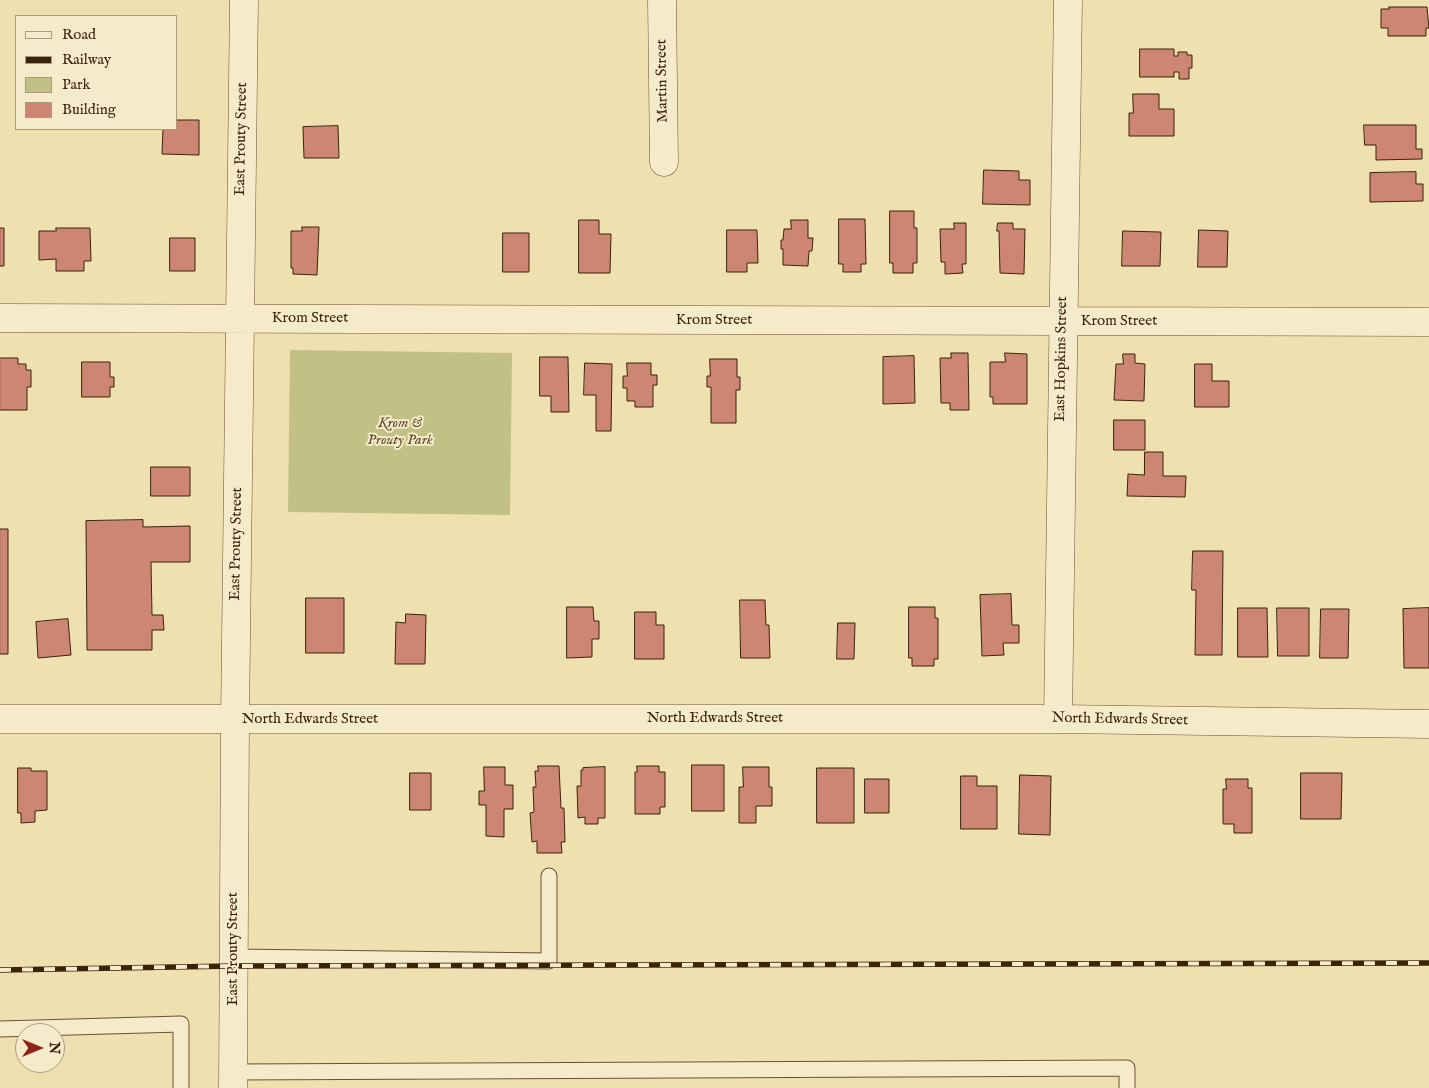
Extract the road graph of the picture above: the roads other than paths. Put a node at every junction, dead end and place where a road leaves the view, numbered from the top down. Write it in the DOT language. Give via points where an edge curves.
graph roads {
  1 [pos="244,0"];
  2 [pos="662,0"];
  3 [pos="1068,0"];
  4 [pos="664,162"];
  5 [pos="0,318"];
  6 [pos="239,318"];
  7 [pos="1063,322"];
  8 [pos="1429,322"];
  9 [pos="1058,718"];
  10 [pos="0,719"];
  11 [pos="235,720"];
  12 [pos="1429,724"];
  13 [pos="549,876"];
  14 [pos="234,957"];
  15 [pos="0,1029"];
  16 [pos="233,1080"];
  17 [pos="181,1088"];
  18 [pos="1127,1088"];
  1 -- 6 [label="street, East Prouty Street"];
  2 -- 4 [label="street, Martin Street"];
  3 -- 7 [label="street, East Hopkins Street"];
  5 -- 6 [label="street, Krom Street"];
  6 -- 7 [label="street, Krom Street"];
  6 -- 11 [label="street, East Prouty Street"];
  7 -- 8 [label="street, Krom Street"];
  7 -- 9 [label="street, East Hopkins Street"];
  9 -- 11 [label="street, North Edwards Street"];
  9 -- 12 [label="street, North Edwards Street"];
  10 -- 11 [label="street, North Edwards Street"];
  11 -- 14 [label="street, East Prouty Street"];
  13 -- 14 [label="lane" via="549,962"];
  14 -- 16 [label="street, East Prouty Street"];
  15 -- 17 [label="lane" via="181,1024"];
  16 -- 18 [label="lane" via="1127,1068"];
}
